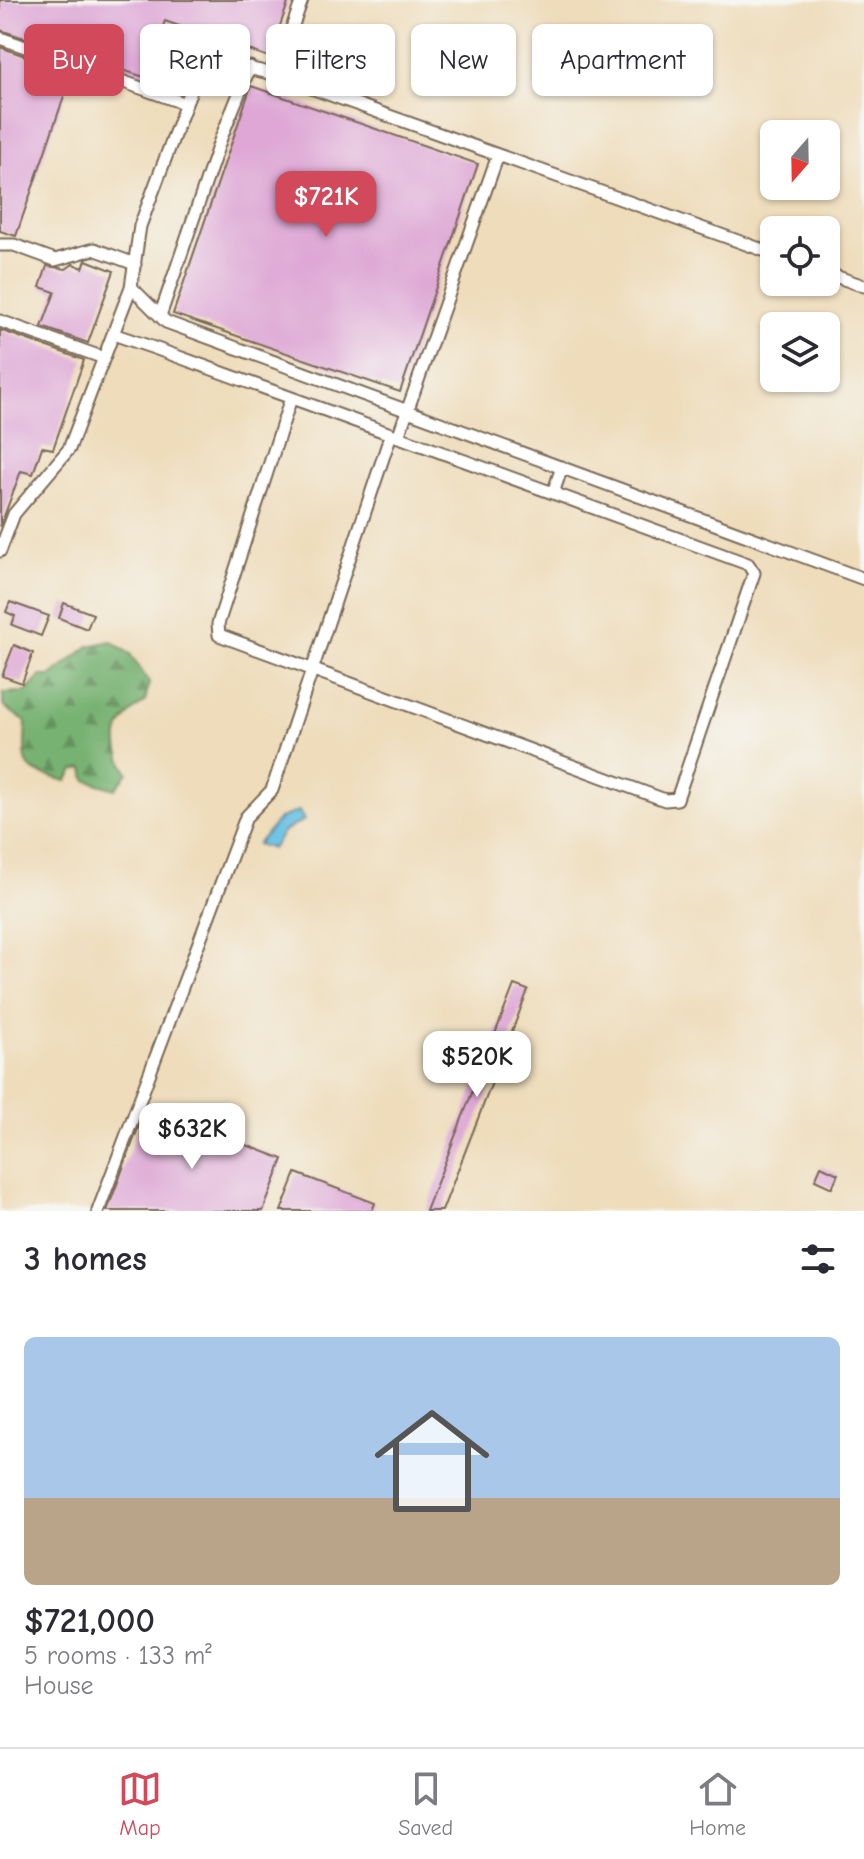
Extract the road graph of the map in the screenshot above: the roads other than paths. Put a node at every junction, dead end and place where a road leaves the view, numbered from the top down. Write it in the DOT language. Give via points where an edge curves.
graph roads {
  1 [pos="302,0"];
  2 [pos="293,24"];
  3 [pos="0,38"];
  4 [pos="250,67"];
  5 [pos="266,72"];
  6 [pos="189,96"];
  7 [pos="238,96"];
  8 [pos="334,96"];
  9 [pos="186,104"];
  10 [pos="498,155"];
  11 [pos="0,245"];
  12 [pos="760,249"];
  13 [pos="135,264"];
  14 [pos="840,278"];
  15 [pos="864,286"];
  16 [pos="131,287"];
  17 [pos="160,316"];
  18 [pos="0,321"];
  19 [pos="113,334"];
  20 [pos="104,358"];
  21 [pos="291,398"];
  22 [pos="406,410"];
  23 [pos="394,436"];
  24 [pos="562,467"];
  25 [pos="553,493"];
  26 [pos="0,551"];
  27 [pos="864,579"];
  28 [pos="314,670"];
  29 [pos="98,1211"];
  1 -- 2 [label="lane"];
  3 -- 9 [label="lane"];
  4 -- 5 [label="lane"];
  6 -- 9 [label="lane"];
  7 -- 17 [label="lane"];
  8 -- 10 [label="lane"];
  9 -- 13 [label="lane" via="140,226"];
  10 -- 12 [label="lane"];
  10 -- 22 [label="lane"];
  11 -- 13 [label="lane" via="55,260 94,249"];
  13 -- 16 [label="lane"];
  14 -- 15 [label="lane"];
  16 -- 17 [label="lane"];
  16 -- 19 [label="lane"];
  17 -- 22 [label="lane"];
  18 -- 20 [label="lane"];
  19 -- 20 [label="lane"];
  19 -- 21 [label="lane"];
  20 -- 26 [label="lane" via="69,449 14,514"];
  21 -- 23 [label="lane"];
  21 -- 28 [label="lane" via="217,632"];
  22 -- 23 [label="lane"];
  22 -- 24 [label="lane"];
  23 -- 25 [label="lane"];
  23 -- 28 [label="lane"];
  24 -- 25 [label="lane"];
  24 -- 27 [label="lane"];
  25 -- 28 [label="lane" via="748,564 754,573 677,799 665,800"];
  28 -- 29 [label="lane" via="272,790 246,817"];
}
